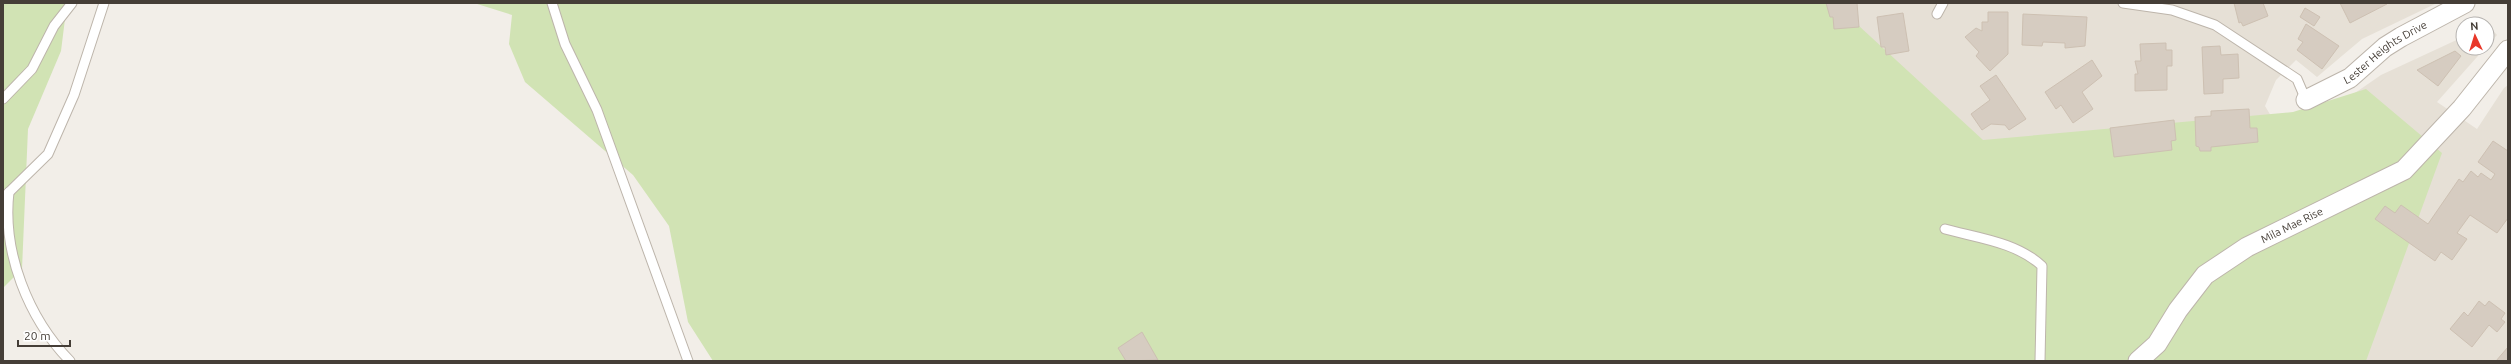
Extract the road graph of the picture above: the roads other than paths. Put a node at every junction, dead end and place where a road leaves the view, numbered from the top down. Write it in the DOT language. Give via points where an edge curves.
graph roads {
  1 [pos="72,3"];
  2 [pos="104,3"];
  3 [pos="552,3"];
  4 [pos="1944,3"];
  5 [pos="2123,3"];
  6 [pos="2465,3"];
  7 [pos="1937,14"];
  8 [pos="2508,50"];
  9 [pos="3,99"];
  10 [pos="2306,100"];
  11 [pos="6,195"];
  12 [pos="1945,229"];
  13 [pos="70,361"];
  14 [pos="688,361"];
  15 [pos="2040,361"];
  16 [pos="2138,361"];
  1 -- 9 [label="lane" via="54,26 32,69"];
  2 -- 11 [label="lane" via="74,95 48,154"];
  3 -- 14 [label="lane" via="565,44 597,110"];
  4 -- 7 [label="lane"];
  5 -- 10 [label="lane" via="2172,10 2215,25 2297,79"];
  6 -- 10 [label="street, Lester Heights Drive" via="2401,36 2350,78"];
  8 -- 16 [label="street, Mila Mae Rise" via="2462,108 2404,170 2247,248 2205,275 2178,310 2157,344"];
  11 -- 13 [label="lane" via="11,246 23,288 32,311 57,348"];
  12 -- 15 [label="lane" via="2004,244 2031,256 2042,266"];
}
